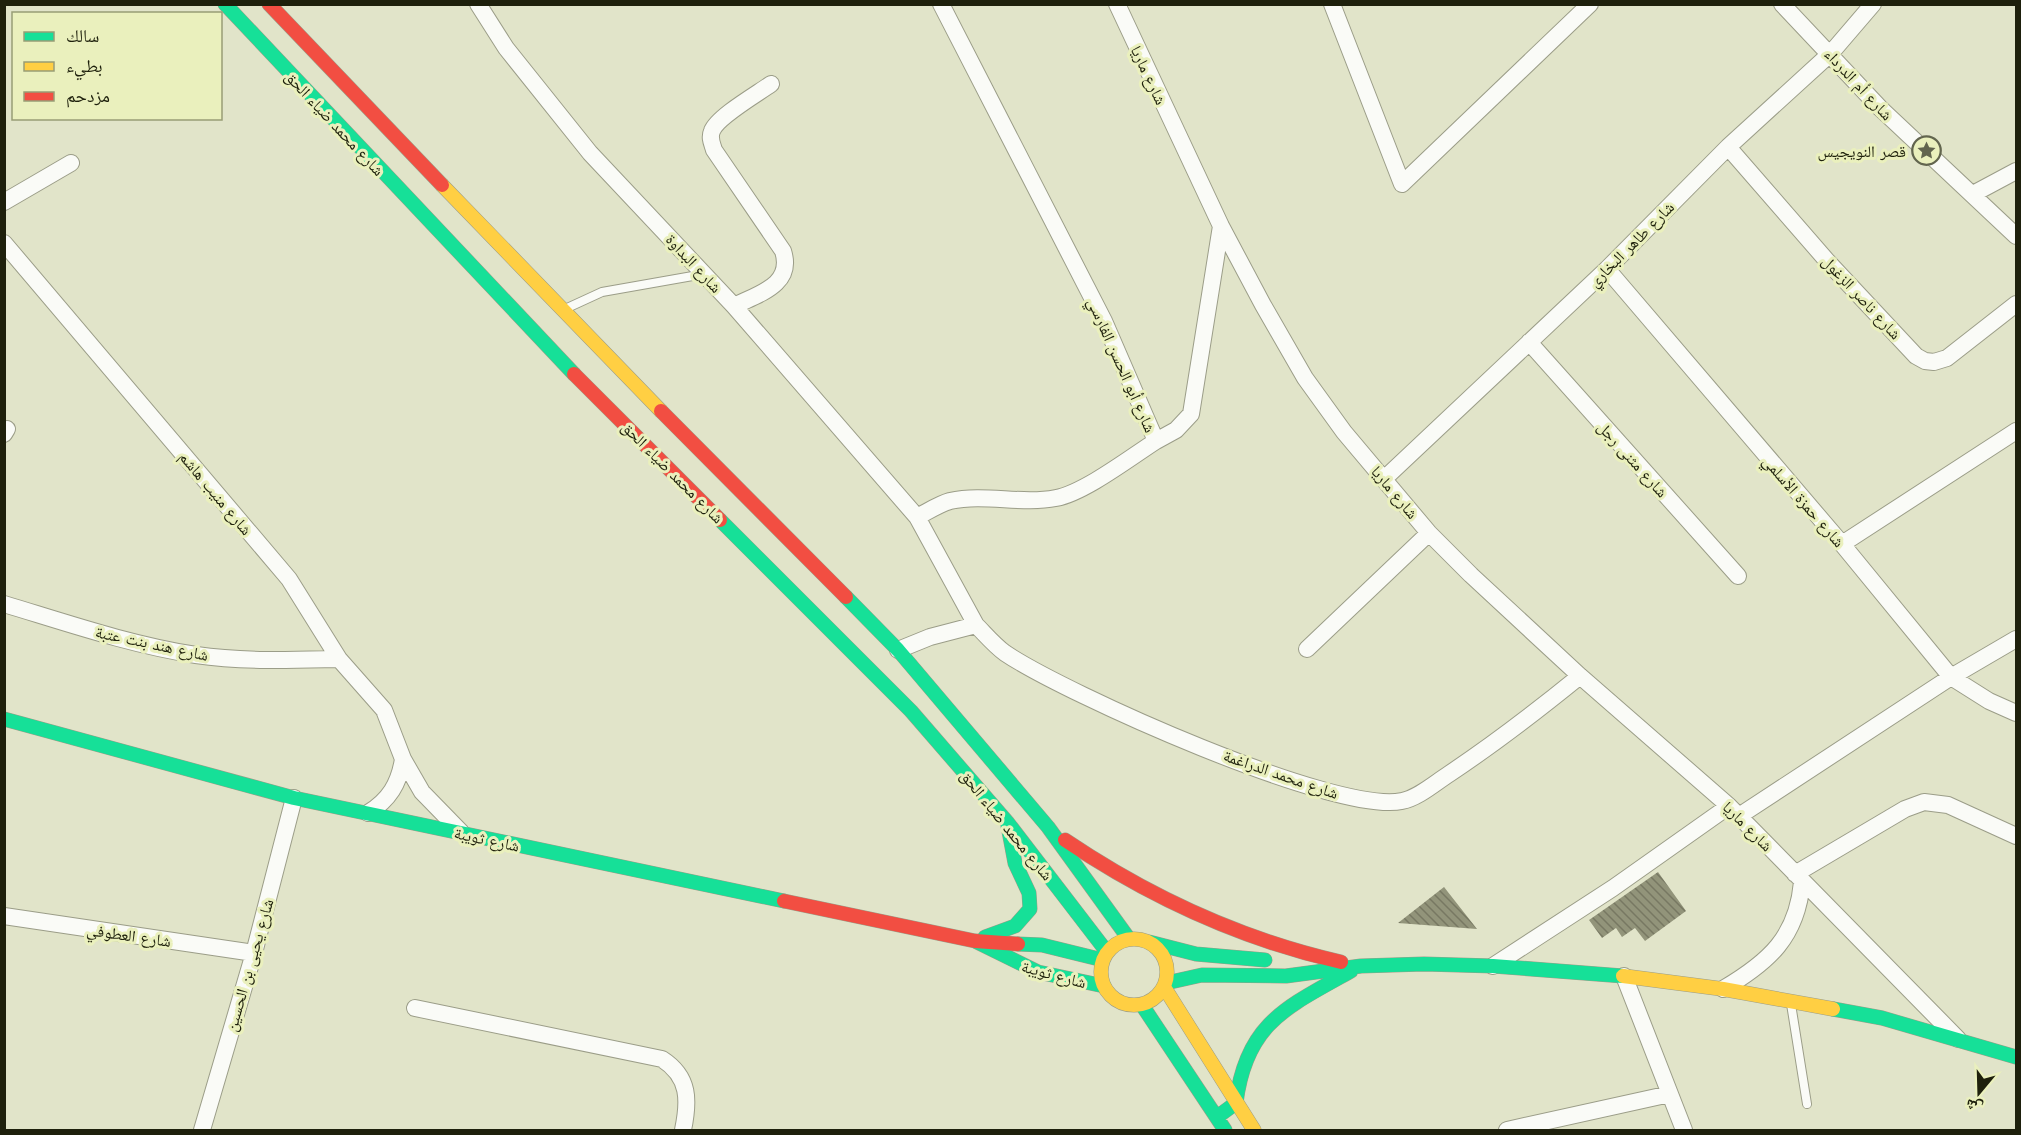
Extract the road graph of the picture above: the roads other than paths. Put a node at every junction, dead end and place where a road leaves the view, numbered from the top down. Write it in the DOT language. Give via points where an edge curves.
graph roads {
  1 [pos="225,4"];
  2 [pos="269,4"];
  3 [pos="478,4"];
  4 [pos="941,4"];
  5 [pos="1117,4"];
  6 [pos="1332,4"];
  7 [pos="1590,4"];
  8 [pos="1782,4"];
  9 [pos="1873,4"];
  10 [pos="1831,53"];
  11 [pos="771,84"];
  12 [pos="1728,147"];
  13 [pos="71,162"];
  14 [pos="2016,171"];
  15 [pos="1974,194"];
  16 [pos="4,202"];
  17 [pos="1221,226"];
  18 [pos="2016,236"];
  19 [pos="4,243"];
  20 [pos="1607,269"];
  21 [pos="704,274"];
  22 [pos="2016,304"];
  23 [pos="734,306"];
  24 [pos="562,311"];
  25 [pos="1529,342"];
  26 [pos="2016,431"];
  27 [pos="1156,441"];
  28 [pos="1384,479"];
  29 [pos="917,517"];
  30 [pos="1429,533"];
  31 [pos="1842,544"];
  32 [pos="1738,576"];
  33 [pos="4,604"];
  34 [pos="976,624"];
  35 [pos="2016,639"];
  36 [pos="1306,649"];
  37 [pos="898,650"];
  38 [pos="339,659"];
  39 [pos="1580,676"];
  40 [pos="1951,677"];
  41 [pos="2016,713"];
  42 [pos="4,719"];
  43 [pos="403,759"];
  44 [pos="294,798"];
  45 [pos="1734,811"];
  46 [pos="368,813"];
  47 [pos="1008,823"];
  48 [pos="1048,828"];
  49 [pos="463,834"];
  50 [pos="2016,836"];
  51 [pos="1798,878"];
  52 [pos="4,916"];
  53 [pos="1129,939"];
  54 [pos="975,941"];
  55 [pos="1148,941"];
  56 [pos="254,953"];
  57 [pos="1105,956"];
  58 [pos="1361,966"];
  59 [pos="1492,966"];
  60 [pos="1317,970"];
  61 [pos="1624,976"];
  62 [pos="1165,985"];
  63 [pos="1104,986"];
  64 [pos="1724,989"];
  65 [pos="1790,1000"];
  66 [pos="1142,1005"];
  67 [pos="416,1008"];
  68 [pos="1958,1039"];
  69 [pos="2016,1058"];
  70 [pos="1670,1094"];
  71 [pos="1236,1103"];
  72 [pos="1807,1104"];
  73 [pos="1217,1117"];
  74 [pos="202,1131"];
  75 [pos="683,1131"];
  76 [pos="1225,1131"];
  77 [pos="1254,1131"];
  78 [pos="1507,1131"];
  79 [pos="1684,1131"];
  1 -- 47 [label="main road, شارع محمد ضياء الحق" via="555,356 911,711"];
  2 -- 24 [label="main road, شارع محمد ضياء الحق"];
  3 -- 21 [label="street, شارع البداوة" via="506,48 576,136"];
  4 -- 27 [label="street, شارع أبو الحسن الفارسي" via="1104,321"];
  5 -- 17 [label="street, شارع ماريا"];
  6 -- 7 [label="street" via="1402,184"];
  8 -- 10 [label="street, شارع أم الدرداء"];
  9 -- 10 [label="street, شارع طاهر البخاري"];
  10 -- 12 [label="street, شارع طاهر البخاري"];
  10 -- 15 [label="street, شارع أم الدرداء" via="1849,78"];
  11 -- 23 [label="street" via="719,121 710,140 787,261 779,281"];
  12 -- 20 [label="street, شارع طاهر البخاري"];
  12 -- 22 [label="street, شارع ناصر الزغول" via="1828,262 1925,361 1947,358"];
  13 -- 16 [label="street"];
  14 -- 15 [label="street"];
  15 -- 18 [label="street, شارع أم الدرداء"];
  17 -- 27 [label="street" via="1191,414 1176,430"];
  17 -- 28 [label="street, شارع ماريا" via="1305,378"];
  19 -- 38 [label="street, شارع منيب هاشم" via="289,579"];
  20 -- 25 [label="street, شارع طاهر البخاري"];
  20 -- 31 [label="street, شارع حمزة الأسلمي"];
  21 -- 23 [label="street, شارع البداوة"];
  21 -- 24 [label="lane" via="602,292"];
  23 -- 29 [label="street, شارع البداوة"];
  24 -- 37 [label="main road, شارع محمد ضياء الحق"];
  25 -- 28 [label="street, شارع طاهر البخاري"];
  25 -- 32 [label="street, شارع مثنى رجل"];
  26 -- 31 [label="street"];
  27 -- 29 [label="street, شارع أبو الحسن الفارسي" via="1058,498 964,499"];
  28 -- 30 [label="street, شارع ماريا"];
  29 -- 34 [label="street"];
  30 -- 36 [label="street"];
  30 -- 39 [label="street, شارع ماريا"];
  31 -- 40 [label="street, شارع حمزة الأسلمي"];
  33 -- 38 [label="street, شارع هند بنت عتبة" via="90,630 196,655 256,660"];
  34 -- 37 [label="street"];
  34 -- 39 [label="street, شارع محمد الدراغمة" via="1003,651 1023,664 1120,712 1322,791 1379,803 1404,801 1427,788 1486,749"];
  35 -- 40 [label="street"];
  37 -- 48 [label="main road, شارع محمد ضياء الحق"];
  38 -- 43 [label="street, شارع منيب هاشم" via="384,710"];
  39 -- 45 [label="street, شارع ماريا"];
  40 -- 41 [label="street, شارع حمزة الأسلمي"];
  40 -- 45 [label="street"];
  42 -- 44 [label="main road, شارع ثويبة"];
  43 -- 46 [label="street" via="389,797"];
  43 -- 49 [label="street, شارع منيب هاشم" via="422,792"];
  44 -- 46 [label="main road, شارع ثويبة"];
  44 -- 56 [label="street, شارع يحيى بن الحسين"];
  45 -- 51 [label="street, شارع ماريا"];
  45 -- 59 [label="street"];
  46 -- 49 [label="main road, شارع ثويبة"];
  47 -- 54 [label="main road" via="1015,863 1029,893 1029,909 1015,926"];
  47 -- 57 [label="main road, شارع محمد ضياء الحق"];
  48 -- 53 [label="main road, شارع محمد ضياء الحق"];
  48 -- 58 [label="main road" via="1133,884 1193,915 1300,954"];
  49 -- 54 [label="main road, شارع ثويبة"];
  50 -- 51 [label="street" via="1948,805 1924,802 1905,809"];
  51 -- 64 [label="street" via="1796,919 1777,949 1752,972"];
  51 -- 68 [label="street, شارع ماريا"];
  52 -- 56 [label="street, شارع العطوفي"];
  53 -- 55 [label="main road"];
  53 -- 57 [label="main road" via="1120,941"];
  54 -- 57 [label="main road, شارع ثويبة" via="1042,945"];
  54 -- 63 [label="main road, شارع ثويبة" via="1038,972"];
  55 -- 60 [label="main road" via="1196,954 1298,963"];
  55 -- 62 [label="main road" via="1163,955 1168,970"];
  56 -- 74 [label="street, شارع يحيى بن الحسين"];
  57 -- 63 [label="main road" via="1101,968"];
  58 -- 59 [label="main road"];
  58 -- 60 [label="main road"];
  58 -- 71 [label="main road" via="1295,1001 1266,1027 1237,1077"];
  59 -- 61 [label="main road"];
  60 -- 62 [label="main road" via="1286,976 1202,975"];
  61 -- 64 [label="main road"];
  61 -- 70 [label="street"];
  62 -- 66 [label="main road" via="1159,995"];
  62 -- 71 [label="main road"];
  63 -- 66 [label="main road" via="1124,1004"];
  64 -- 65 [label="main road"];
  65 -- 68 [label="main road" via="1882,1018"];
  65 -- 72 [label="lane"];
  66 -- 73 [label="main road"];
  67 -- 75 [label="street" via="663,1059 678,1071 686,1087 688,1106"];
  68 -- 69 [label="main road"];
  70 -- 78 [label="street"];
  70 -- 79 [label="street"];
  71 -- 73 [label="main road"];
  71 -- 77 [label="main road"];
  73 -- 76 [label="main road"];
}
